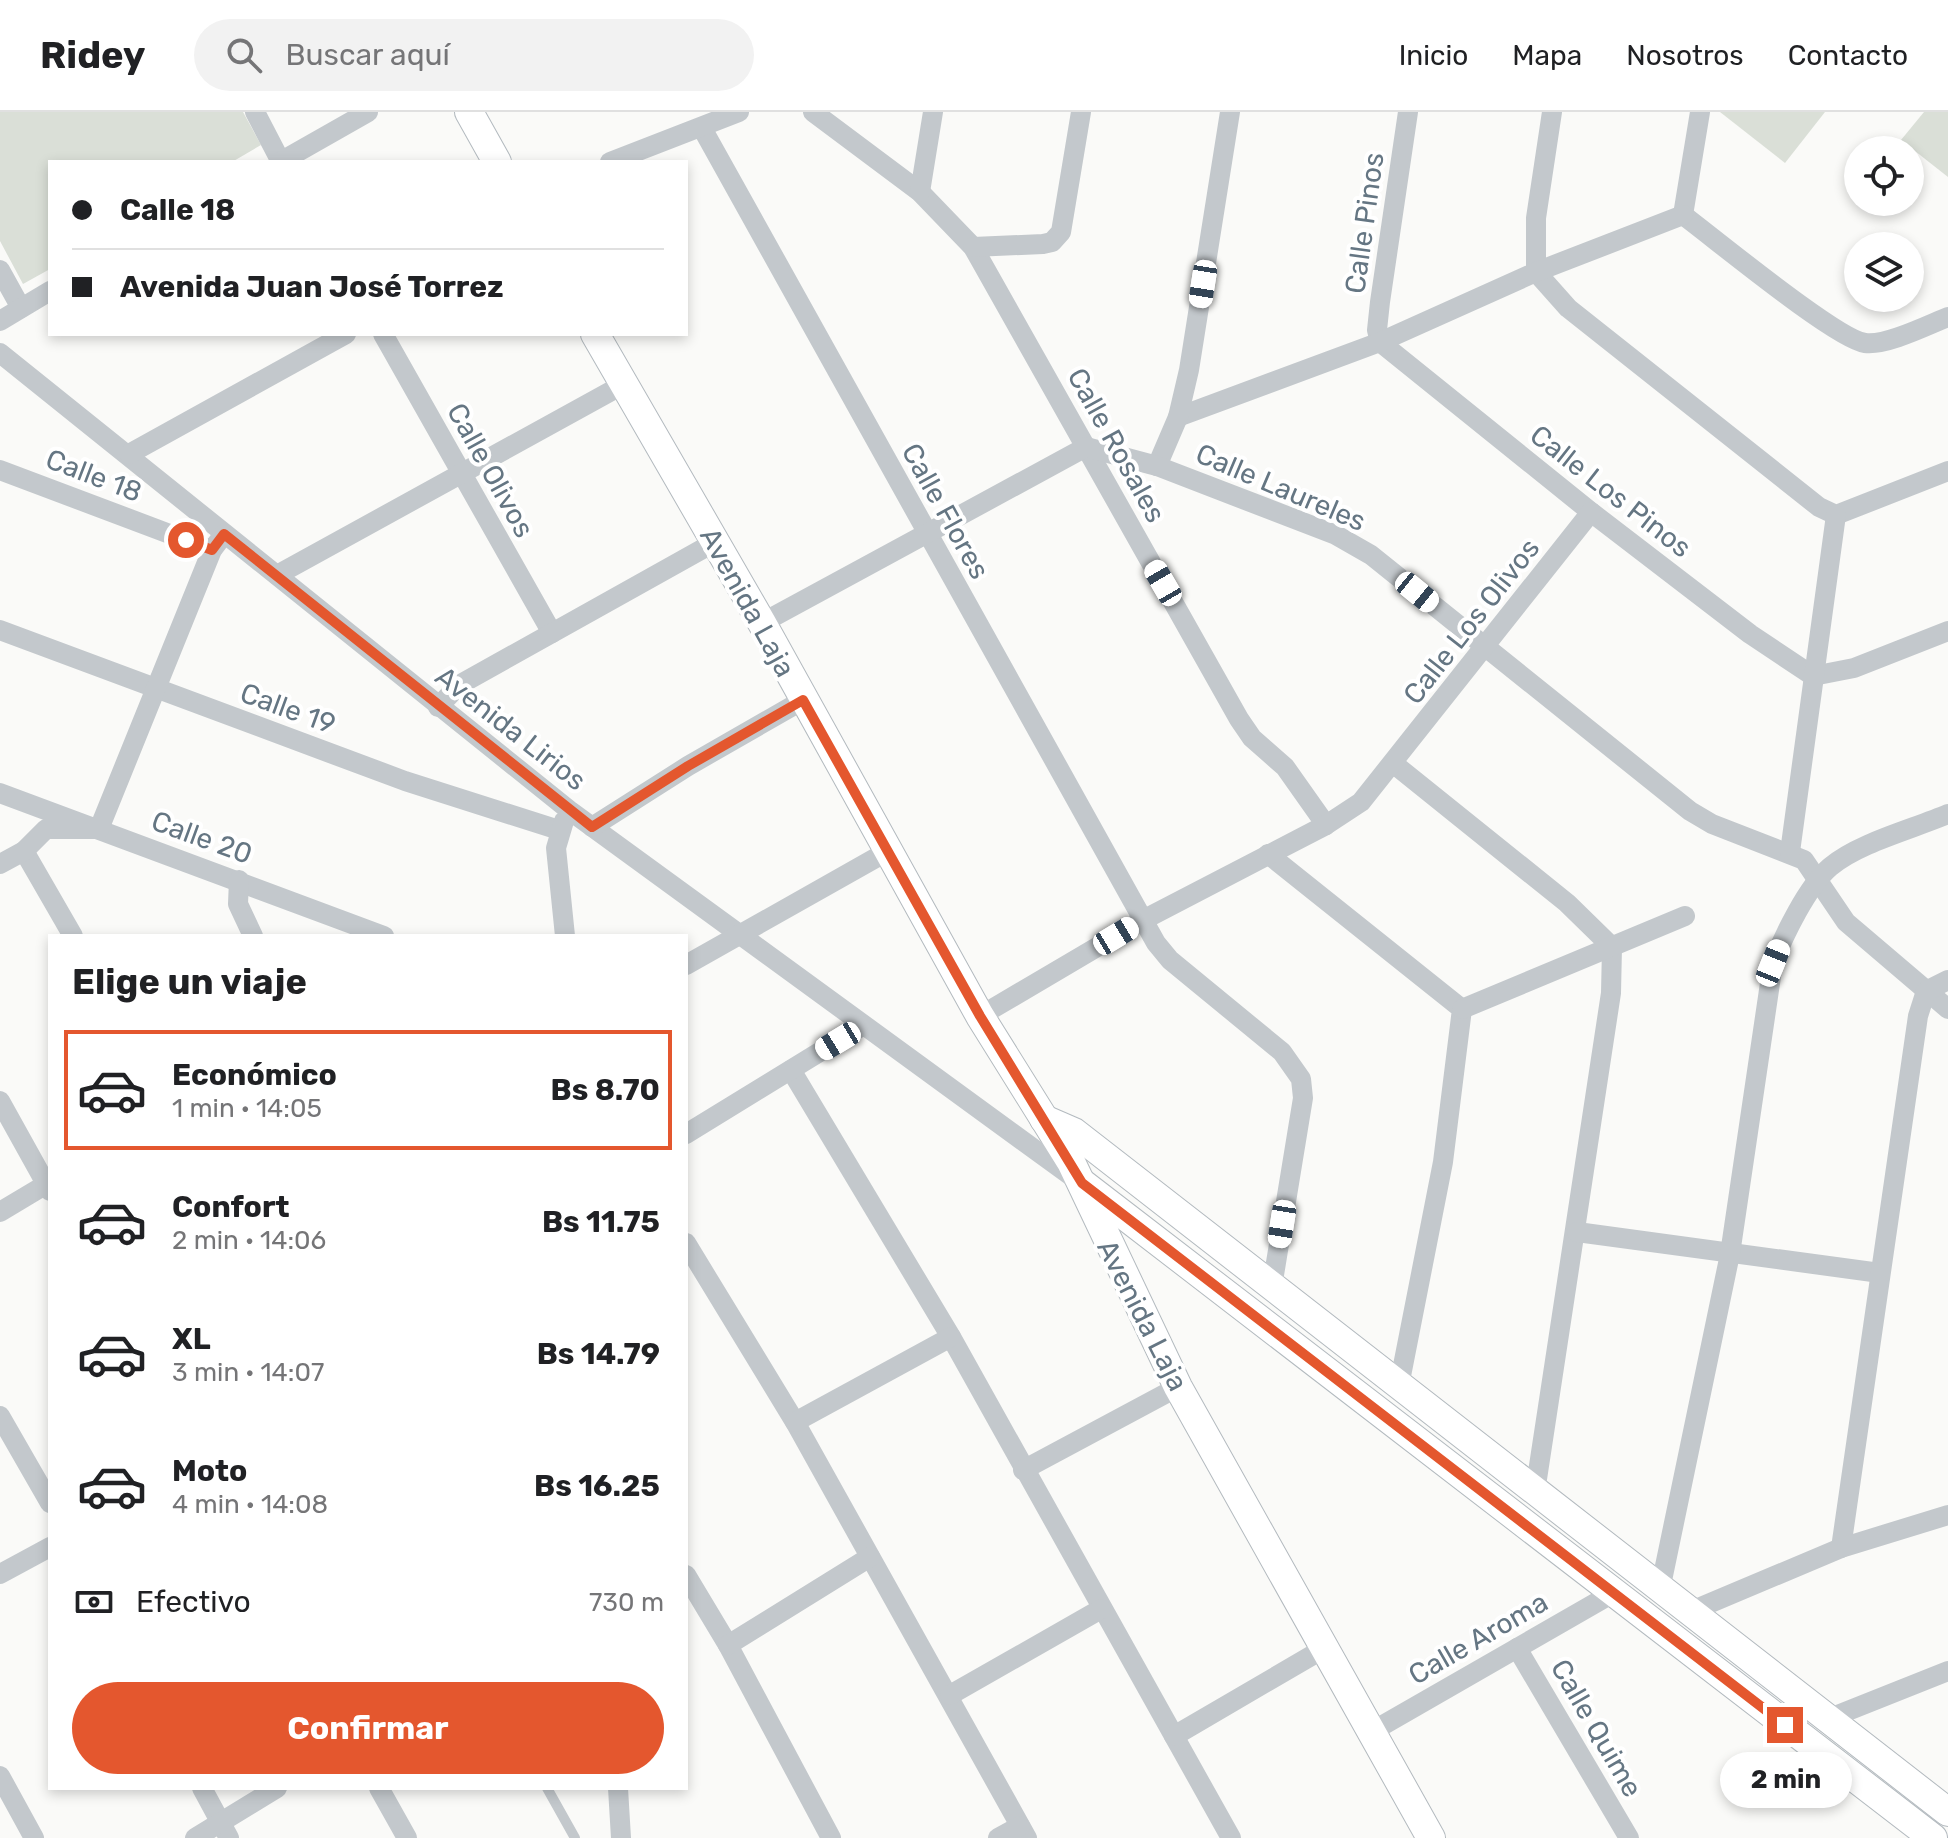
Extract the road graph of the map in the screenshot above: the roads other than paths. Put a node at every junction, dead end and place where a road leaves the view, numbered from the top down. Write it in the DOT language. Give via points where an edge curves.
graph roads {
  1 [pos="255,112"];
  2 [pos="368,112"];
  3 [pos="469,112"];
  4 [pos="739,112"];
  5 [pos="813,112"];
  6 [pos="933,112"];
  7 [pos="1081,112"];
  8 [pos="1230,112"];
  9 [pos="1408,112"];
  10 [pos="1552,112"];
  11 [pos="1700,112"];
  12 [pos="702,128"];
  13 [pos="280,160"];
  14 [pos="284,160"];
  15 [pos="496,160"];
  16 [pos="615,160"];
  17 [pos="920,192"];
  18 [pos="1683,215"];
  19 [pos="973,247"];
  20 [pos="0,270"];
  21 [pos="1536,272"];
  22 [pos="48,292"];
  23 [pos="21,308"];
  24 [pos="1948,317"];
  25 [pos="0,321"];
  26 [pos="342,336"];
  27 [pos="384,336"];
  28 [pos="596,336"];
  29 [pos="1380,342"];
  30 [pos="0,353"];
  31 [pos="624,384"];
  32 [pos="1178,417"];
  33 [pos="1086,447"];
  34 [pos="129,454"];
  35 [pos="1157,466"];
  36 [pos="0,470"];
  37 [pos="1948,471"];
  38 [pos="461,474"];
  39 [pos="1591,512"];
  40 [pos="1836,515"];
  41 [pos="925,532"];
  42 [pos="218,542"];
  43 [pos="715,542"];
  44 [pos="277,575"];
  45 [pos="762,623"];
  46 [pos="0,630"];
  47 [pos="1948,631"];
  48 [pos="552,633"];
  49 [pos="1486,648"];
  50 [pos="1813,676"];
  51 [pos="157,690"];
  52 [pos="803,700"];
  53 [pos="438,707"];
  54 [pos="1394,764"];
  55 [pos="0,793"];
  56 [pos="569,810"];
  57 [pos="1948,814"];
  58 [pos="1326,825"];
  59 [pos="592,827"];
  60 [pos="99,829"];
  61 [pos="559,830"];
  62 [pos="24,851"];
  63 [pos="888,851"];
  64 [pos="1790,852"];
  65 [pos="1268,854"];
  66 [pos="0,864"];
  67 [pos="239,880"];
  68 [pos="1818,880"];
  69 [pos="1685,916"];
  70 [pos="1143,920"];
  71 [pos="72,934"];
  72 [pos="252,934"];
  73 [pos="379,934"];
  74 [pos="565,934"];
  75 [pos="738,936"];
  76 [pos="1612,947"];
  77 [pos="688,964"];
  78 [pos="1948,980"];
  79 [pos="1926,991"];
  80 [pos="1462,1009"];
  81 [pos="1948,1009"];
  82 [pos="980,1016"];
  83 [pos="862,1026"];
  84 [pos="791,1070"];
  85 [pos="0,1101"];
  86 [pos="1044,1119"];
  87 [pos="688,1133"];
  88 [pos="48,1183"];
  89 [pos="1082,1183"];
  90 [pos="48,1186"];
  91 [pos="0,1212"];
  92 [pos="1577,1232"];
  93 [pos="688,1246"];
  94 [pos="1730,1254"];
  95 [pos="1880,1273"];
  96 [pos="1272,1287"];
  97 [pos="951,1337"];
  98 [pos="1399,1386"];
  99 [pos="1178,1387"];
  100 [pos="0,1416"];
  101 [pos="795,1422"];
  102 [pos="1023,1470"];
  103 [pos="1535,1492"];
  104 [pos="48,1500"];
  105 [pos="1948,1515"];
  106 [pos="48,1548"];
  107 [pos="1841,1548"];
  108 [pos="870,1557"];
  109 [pos="0,1574"];
  110 [pos="1660,1590"];
  111 [pos="1613,1593"];
  112 [pos="693,1602"];
  113 [pos="1101,1609"];
  114 [pos="1689,1612"];
  115 [pos="728,1645"];
  116 [pos="1517,1648"];
  117 [pos="1323,1649"];
  118 [pos="1948,1671"];
  119 [pos="950,1695"];
  120 [pos="1830,1718"];
  121 [pos="1371,1732"];
  122 [pos="1174,1736"];
  123 [pos="1,1782"];
  124 [pos="203,1790"];
  125 [pos="274,1790"];
  126 [pos="380,1790"];
  127 [pos="548,1790"];
  128 [pos="618,1790"];
  129 [pos="1948,1812"];
  130 [pos="224,1830"];
  131 [pos="1024,1832"];
  132 [pos="34,1838"];
  133 [pos="195,1838"];
  134 [pos="407,1838"];
  135 [pos="575,1838"];
  136 [pos="621,1838"];
  137 [pos="831,1838"];
  138 [pos="998,1838"];
  139 [pos="1231,1838"];
  140 [pos="1431,1838"];
  141 [pos="1629,1838"];
  142 [pos="1933,1838"];
  1 -- 13 [label="street"];
  2 -- 14 [label="street"];
  3 -- 15 [label="street"];
  4 -- 12 [label="street"];
  5 -- 17 [label="street, Calle Rosales"];
  6 -- 17 [label="street"];
  7 -- 19 [label="street" via="1061,232 1043,244"];
  8 -- 32 [label="street"];
  9 -- 29 [label="street, Calle Pinos" via="1378,316"];
  10 -- 21 [label="street" via="1536,218"];
  11 -- 18 [label="street"];
  12 -- 16 [label="street"];
  12 -- 41 [label="street, Calle Flores"];
  17 -- 19 [label="street, Calle Rosales"];
  18 -- 21 [label="street"];
  18 -- 24 [label="street" via="1834,327 1865,343"];
  19 -- 33 [label="street, Calle Rosales"];
  20 -- 23 [label="street"];
  21 -- 29 [label="street"];
  21 -- 40 [label="street" via="1568,308 1819,507"];
  22 -- 23 [label="street"];
  23 -- 25 [label="street"];
  26 -- 34 [label="street"];
  27 -- 38 [label="street, Calle Olivos"];
  28 -- 31 [label="street, Avenida Laja"];
  29 -- 32 [label="street"];
  29 -- 39 [label="street, Calle Los Pinos"];
  30 -- 34 [label="street, Avenida Lirios"];
  31 -- 38 [label="street"];
  31 -- 43 [label="street, Avenida Laja"];
  32 -- 35 [label="street"];
  33 -- 35 [label="street, Calle Laureles"];
  33 -- 41 [label="street"];
  33 -- 58 [label="street, Calle Rosales" via="1239,719 1285,767"];
  34 -- 42 [label="street, Avenida Lirios"];
  35 -- 49 [label="street, Calle Laureles" via="1336,535 1371,555"];
  36 -- 42 [label="street, Calle 18"];
  37 -- 40 [label="street"];
  38 -- 44 [label="street"];
  38 -- 48 [label="street, Calle Olivos"];
  39 -- 49 [label="street, Calle Los Olivos"];
  39 -- 50 [label="street, Calle Los Pinos"];
  40 -- 50 [label="street"];
  41 -- 45 [label="street"];
  41 -- 70 [label="street, Calle Flores"];
  42 -- 44 [label="street, Avenida Lirios"];
  42 -- 51 [label="street"];
  43 -- 45 [label="street, Avenida Laja"];
  43 -- 48 [label="street"];
  44 -- 53 [label="street, Avenida Lirios"];
  45 -- 52 [label="street, Avenida Laja"];
  46 -- 51 [label="street, Calle 19"];
  47 -- 50 [label="street" via="1854,668"];
  48 -- 53 [label="street" via="459,685"];
  49 -- 54 [label="street, Calle Los Olivos"];
  49 -- 64 [label="street, Calle Laureles" via="1690,811"];
  50 -- 64 [label="street"];
  51 -- 60 [label="street"];
  51 -- 61 [label="street, Calle 19" via="405,781"];
  52 -- 59 [label="street"];
  52 -- 63 [label="street, Avenida Laja"];
  53 -- 56 [label="street, Avenida Lirios"];
  54 -- 58 [label="street, Calle Los Olivos" via="1361,802"];
  54 -- 76 [label="street" via="1567,903"];
  55 -- 60 [label="street, Calle 20"];
  56 -- 59 [label="street, Avenida Lirios"];
  56 -- 61 [label="street"];
  57 -- 68 [label="street" via="1852,854"];
  58 -- 65 [label="street, Calle Los Olivos"];
  59 -- 75 [label="street, Avenida Lirios"];
  60 -- 62 [label="street" via="46,829"];
  60 -- 67 [label="street, Calle 20"];
  61 -- 74 [label="street"];
  62 -- 66 [label="street"];
  62 -- 71 [label="street"];
  63 -- 75 [label="street"];
  63 -- 82 [label="street, Avenida Laja"];
  64 -- 68 [label="street, Calle Laureles" via="1804,860"];
  65 -- 70 [label="street, Calle Los Olivos"];
  65 -- 80 [label="street"];
  67 -- 72 [label="street" via="238,904"];
  67 -- 73 [label="street, Calle 20"];
  68 -- 79 [label="street, Calle Laureles" via="1846,922"];
  68 -- 94 [label="street" via="1773,963"];
  69 -- 76 [label="street"];
  70 -- 82 [label="street, Calle Los Olivos"];
  70 -- 96 [label="street, Calle Flores" via="1170,960 1282,1052 1301,1079 1303,1098"];
  75 -- 77 [label="street"];
  75 -- 83 [label="street, Avenida Lirios"];
  76 -- 80 [label="street"];
  76 -- 92 [label="street" via="1611,993"];
  78 -- 79 [label="street"];
  79 -- 81 [label="street, Calle Laureles"];
  79 -- 95 [label="street"];
  80 -- 98 [label="street" via="1443,1162"];
  82 -- 86 [label="street, Avenida Laja"];
  83 -- 84 [label="street"];
  83 -- 89 [label="street, Avenida Lirios"];
  84 -- 87 [label="street"];
  84 -- 97 [label="street"];
  85 -- 88 [label="street"];
  86 -- 89 [label="street, Avenida Laja"];
  86 -- 96 [label="street" via="1074,1132"];
  89 -- 99 [label="street, Avenida Laja"];
  89 -- 111 [label="street"];
  90 -- 91 [label="street"];
  92 -- 94 [label="street"];
  92 -- 103 [label="street"];
  93 -- 101 [label="street"];
  94 -- 95 [label="street"];
  94 -- 110 [label="street"];
  95 -- 107 [label="street"];
  96 -- 98 [label="street"];
  97 -- 101 [label="street"];
  97 -- 102 [label="street"];
  98 -- 103 [label="street"];
  99 -- 102 [label="street"];
  99 -- 117 [label="street, Avenida Laja"];
  100 -- 104 [label="street"];
  101 -- 108 [label="street"];
  102 -- 113 [label="street"];
  103 -- 110 [label="street"];
  105 -- 107 [label="street"];
  106 -- 109 [label="street"];
  107 -- 114 [label="street"];
  108 -- 115 [label="street"];
  108 -- 119 [label="street"];
  110 -- 114 [label="street"];
  111 -- 116 [label="street, Calle Aroma"];
  111 -- 142 [label="street"];
  112 -- 115 [label="street"];
  113 -- 119 [label="street"];
  113 -- 122 [label="street"];
  114 -- 120 [label="street"];
  115 -- 137 [label="street"];
  116 -- 121 [label="street, Calle Aroma"];
  116 -- 141 [label="street, Calle Quime"];
  117 -- 121 [label="street, Avenida Laja"];
  117 -- 122 [label="street"];
  118 -- 120 [label="street"];
  119 -- 131 [label="street"];
  120 -- 129 [label="street"];
  121 -- 140 [label="street, Avenida Laja"];
  122 -- 139 [label="street"];
  123 -- 132 [label="street"];
  124 -- 130 [label="street"];
  125 -- 130 [label="street"];
  126 -- 134 [label="street"];
  127 -- 135 [label="lane"];
  128 -- 136 [label="street"];
  130 -- 133 [label="street"];
  131 -- 138 [label="street"];
}
